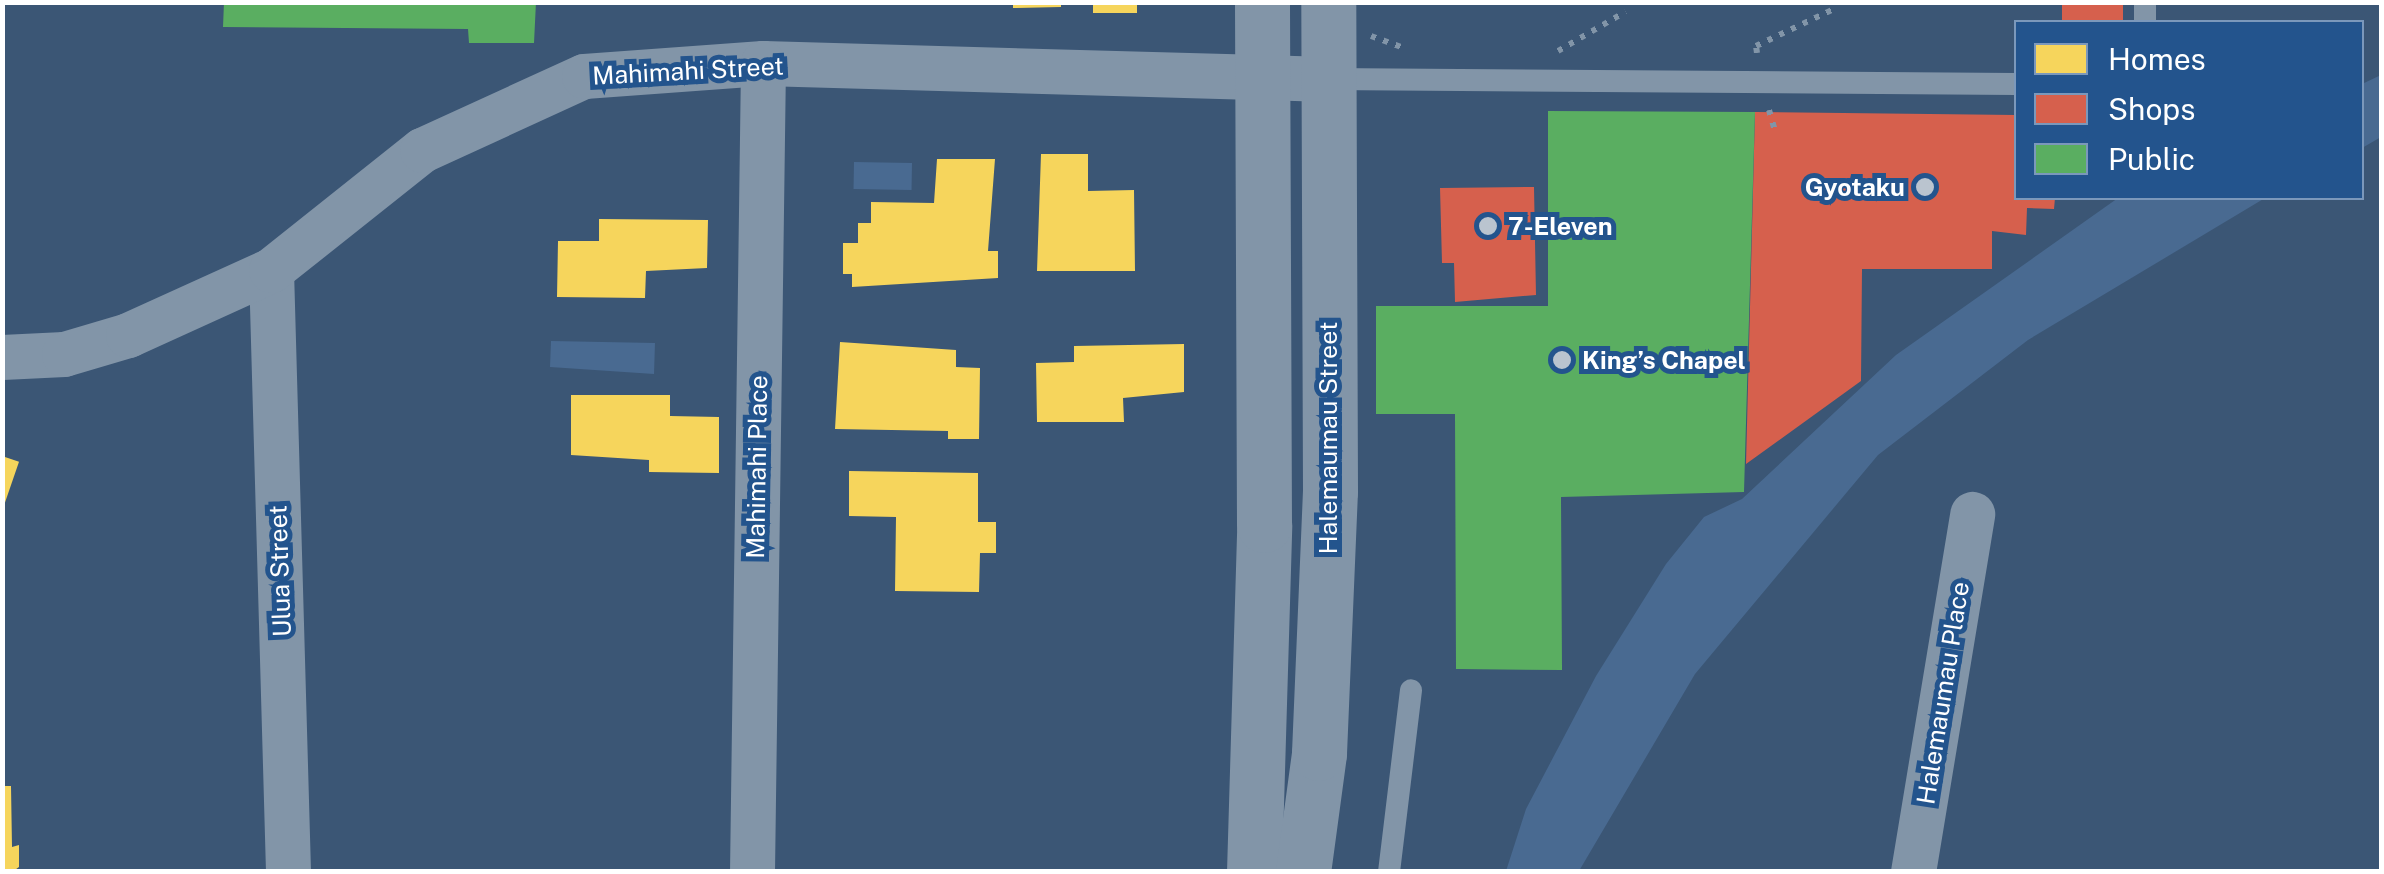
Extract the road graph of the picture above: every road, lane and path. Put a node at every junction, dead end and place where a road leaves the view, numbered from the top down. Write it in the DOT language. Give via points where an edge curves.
graph roads {
  1 [pos="1262,2"];
  2 [pos="1328,2"];
  3 [pos="763,64"];
  4 [pos="1264,76"];
  5 [pos="1328,79"];
  6 [pos="2014,84"];
  7 [pos="1770,112"];
  8 [pos="1774,128"];
  9 [pos="272,270"];
  10 [pos="2,357"];
  11 [pos="1972,514"];
  12 [pos="1260,688"];
  13 [pos="1322,690"];
  14 [pos="1411,690"];
  15 [pos="288,872"];
  16 [pos="752,872"];
  17 [pos="1254,872"];
  18 [pos="1303,872"];
  19 [pos="1390,872"];
  20 [pos="1913,872"];
  1 -- 4 [label="street"];
  2 -- 5 [label="street, Halemaumau Street"];
  3 -- 4 [label="street, Mahimahi Street"];
  3 -- 9 [label="street, Mahimahi Street" via="584,76 489,114 422,150"];
  3 -- 16 [label="street, Mahimahi Place"];
  4 -- 5 [label="street, Mahimahi Street"];
  4 -- 12 [label="street"];
  5 -- 6 [label="lane"];
  5 -- 13 [label="street, Halemaumau Street" via="1330,491"];
  7 -- 8 [label="path"];
  9 -- 10 [label="street, Mahimahi Street" via="128,335 64,354"];
  9 -- 15 [label="street, Ulua Street"];
  11 -- 20 [label="street, Halemaumau Place"];
  12 -- 13 [label="street"];
  12 -- 17 [label="street"];
  13 -- 18 [label="street, Halemaumau Street"];
  14 -- 19 [label="lane"];
}
